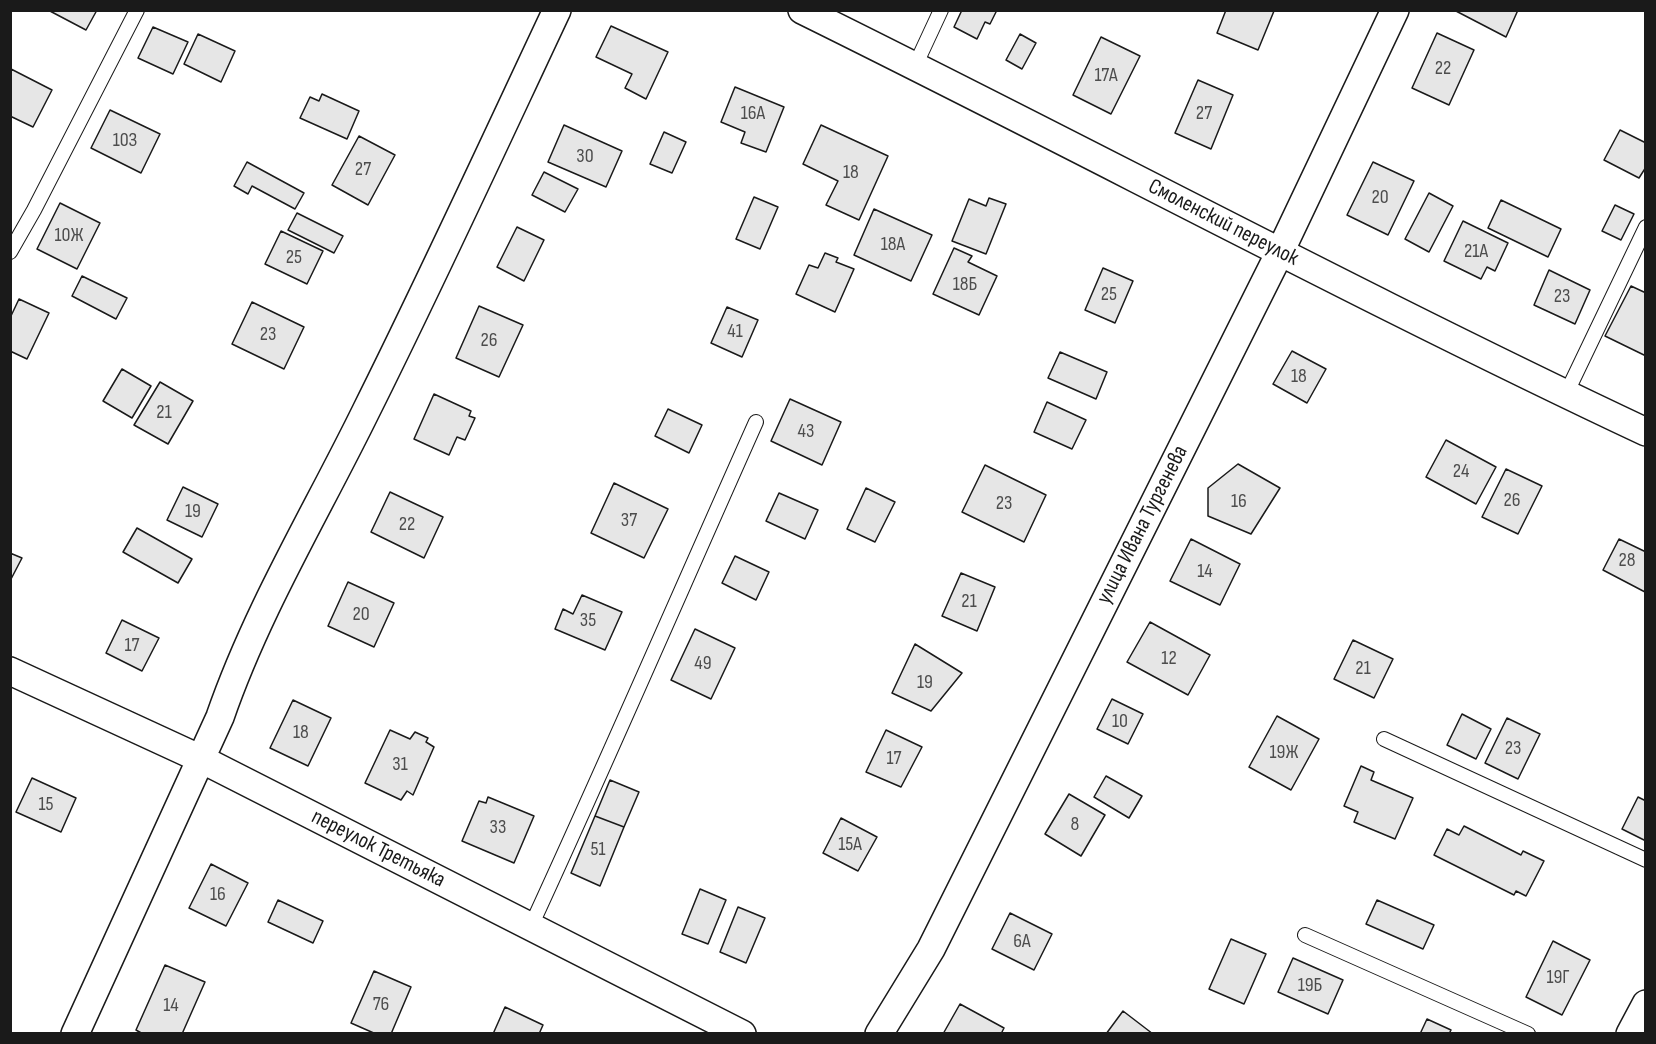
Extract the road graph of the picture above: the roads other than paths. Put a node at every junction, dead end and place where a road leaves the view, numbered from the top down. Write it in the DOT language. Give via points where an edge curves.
graph roads {
  1 [pos="137,10"];
  2 [pos="557,10"];
  3 [pos="802,10"];
  4 [pos="941,10"];
  5 [pos="1395,10"];
  6 [pos="915,66"];
  7 [pos="1646,227"];
  8 [pos="10,252"];
  9 [pos="1280,252"];
  10 [pos="1566,394"];
  11 [pos="756,422"];
  12 [pos="1646,432"];
  13 [pos="10,671"];
  14 [pos="1384,739"];
  15 [pos="201,759"];
  16 [pos="1646,860"];
  17 [pos="531,926"];
  18 [pos="1305,935"];
  19 [pos="1646,1004"];
  20 [pos="75,1034"];
  21 [pos="742,1034"];
  22 [pos="879,1034"];
  23 [pos="1528,1034"];
  24 [pos="1630,1034"];
  1 -- 8 [label="lane"];
  2 -- 15 [label="street" via="366,412 256,628"];
  3 -- 6 [label="street, Смоленский переулок"];
  4 -- 6 [label="lane"];
  5 -- 9 [label="street, улица Ивана Тургенева"];
  6 -- 9 [label="street, Смоленский переулок"];
  7 -- 10 [label="lane"];
  9 -- 10 [label="street, Смоленский переулок"];
  9 -- 22 [label="street, улица Ивана Тургенева" via="931,949"];
  10 -- 12 [label="street, Смоленский переулок"];
  11 -- 17 [label="lane"];
  13 -- 15 [label="street, переулок Третьяка"];
  14 -- 16 [label="lane"];
  15 -- 17 [label="street, переулок Третьяка"];
  15 -- 20 [label="street"];
  17 -- 21 [label="street, переулок Третьяка"];
  18 -- 23 [label="lane"];
  19 -- 24 [label="street"];
}
